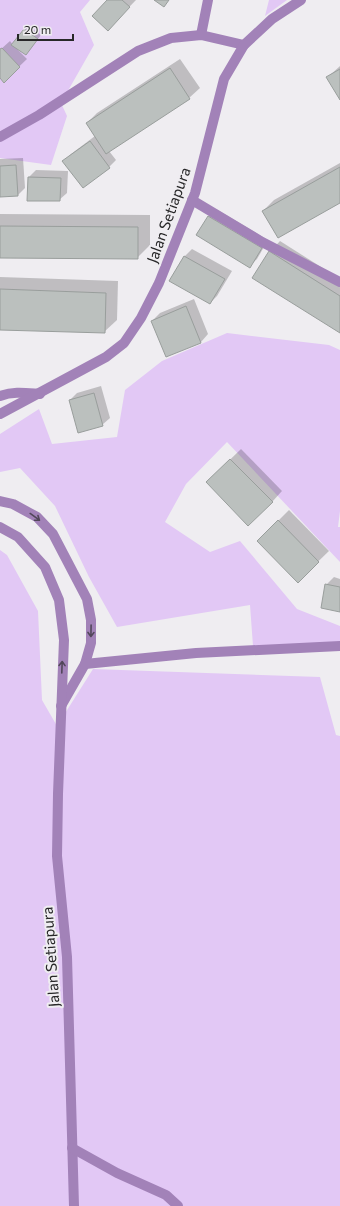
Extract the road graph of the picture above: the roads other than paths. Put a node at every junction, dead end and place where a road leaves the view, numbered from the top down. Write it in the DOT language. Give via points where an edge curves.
graph roads {
  1 [pos="208,0"];
  2 [pos="301,0"];
  3 [pos="201,35"];
  4 [pos="244,45"];
  5 [pos="0,137"];
  6 [pos="192,200"];
  7 [pos="340,282"];
  8 [pos="2,394"];
  9 [pos="40,394"];
  10 [pos="0,414"];
  11 [pos="0,501"];
  12 [pos="0,527"];
  13 [pos="340,646"];
  14 [pos="85,664"];
  15 [pos="61,706"];
  16 [pos="72,1148"];
  17 [pos="74,1206"];
  18 [pos="178,1206"];
  1 -- 3 [label="street"];
  2 -- 4 [label="street, Jalan Setiapura" via="272,20"];
  3 -- 4 [label="street"];
  3 -- 5 [label="street" via="171,38 138,51"];
  4 -- 6 [label="street, Jalan Setiapura" via="224,79"];
  6 -- 7 [label="street" via="262,242"];
  6 -- 9 [label="street, Jalan Setiapura" via="159,283 141,318 124,343 106,358"];
  8 -- 9 [label="street"];
  9 -- 10 [label="street, Jalan Setiapura"];
  11 -- 14 [label="street, Jalan Setiapura, one-way" via="13,504 37,517 53,534 67,560 87,599 91,620 90,643"];
  15 -- 12 [label="street, Jalan Setiapura, one-way" via="64,640 59,600 45,567 18,537"];
  13 -- 14 [label="street" via="196,653"];
  14 -- 15 [label="street, Jalan Setiapura"];
  15 -- 16 [label="street, Jalan Setiapura" via="57,856 67,957"];
  16 -- 17 [label="street, Jalan Setiapura"];
  16 -- 18 [label="street" via="117,1173 166,1195"];
}
